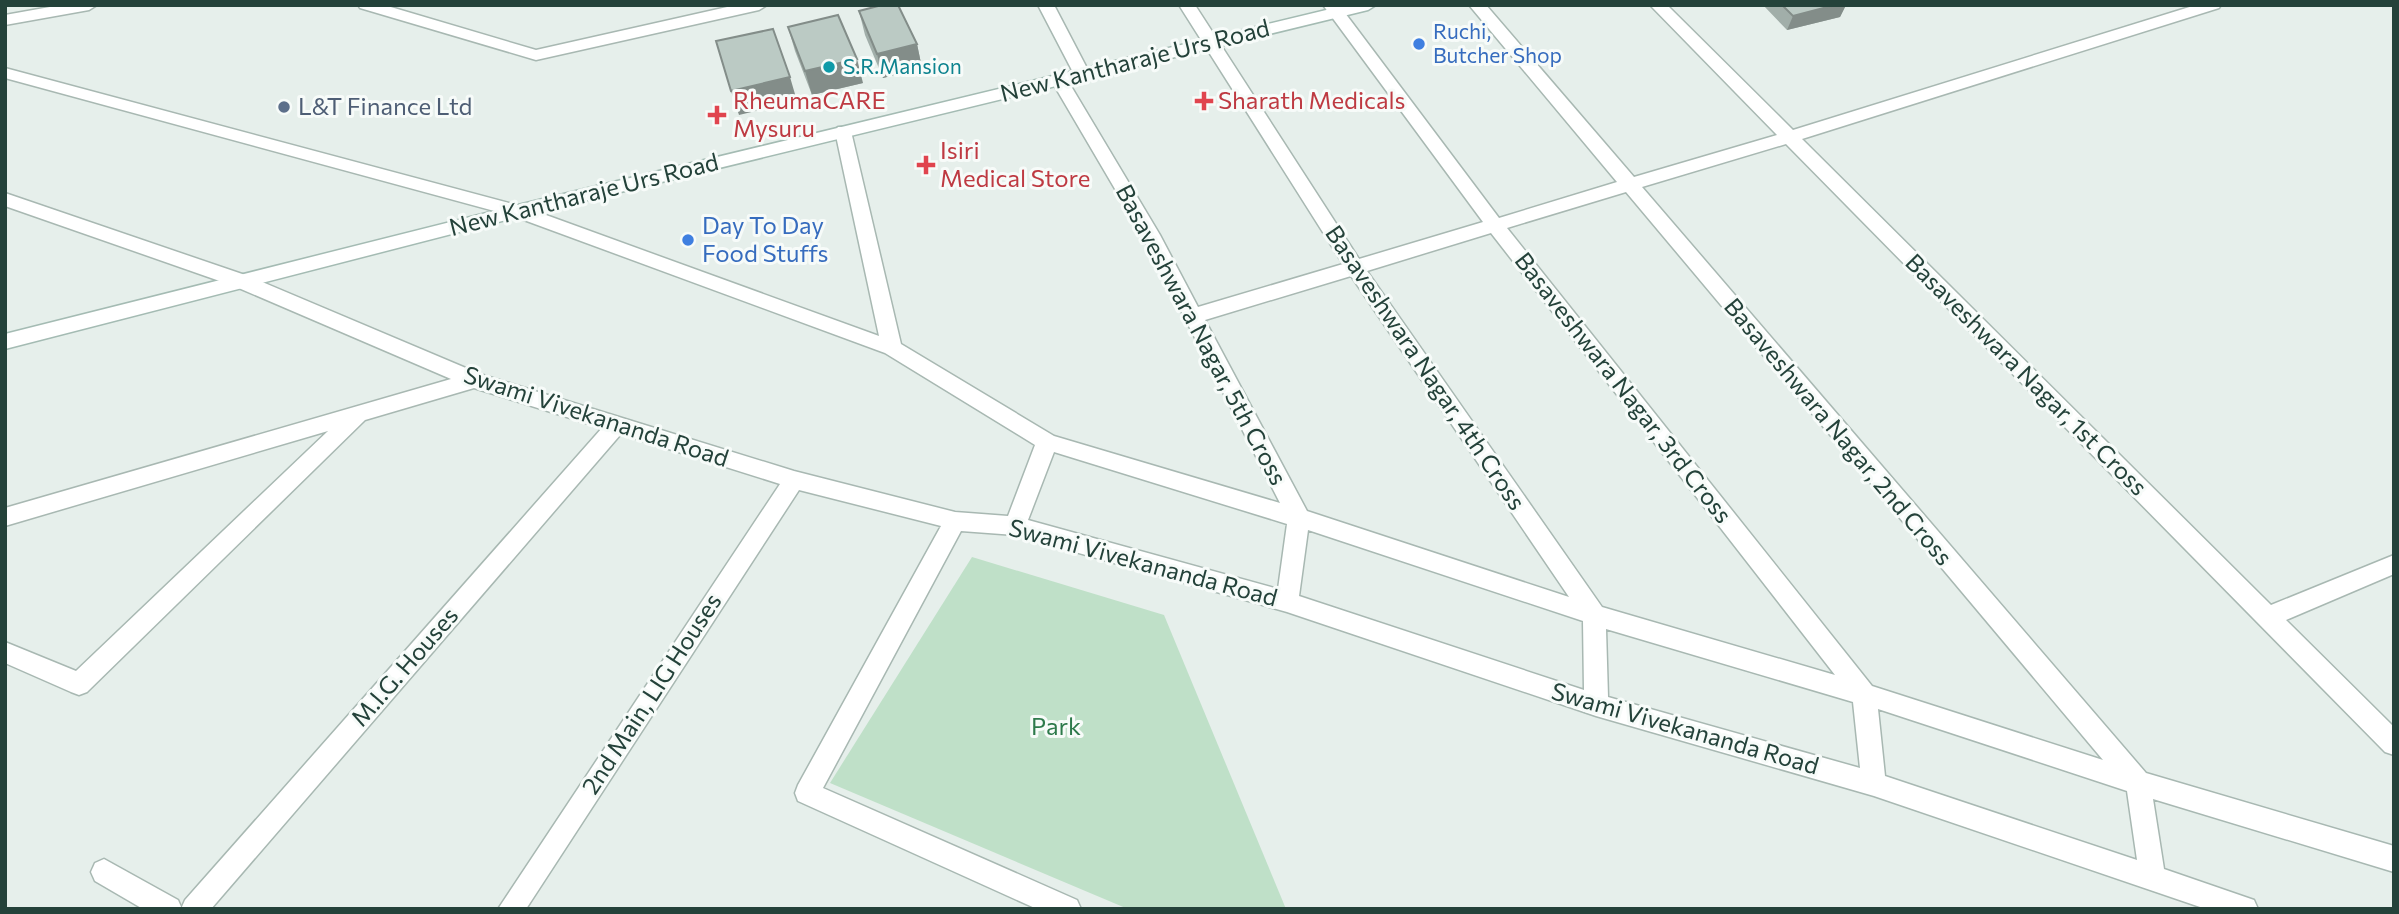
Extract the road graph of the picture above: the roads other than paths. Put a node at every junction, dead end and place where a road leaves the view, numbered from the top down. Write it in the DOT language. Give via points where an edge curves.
graph roads {
  1 [pos="89,5"];
  2 [pos="366,5"];
  3 [pos="759,5"];
  4 [pos="1046,5"];
  5 [pos="1187,5"];
  6 [pos="1368,5"];
  7 [pos="1477,5"];
  8 [pos="1658,5"];
  9 [pos="2213,5"];
  10 [pos="1334,9"];
  11 [pos="5,20"];
  12 [pos="1210,43"];
  13 [pos="5,73"];
  14 [pos="1082,74"];
  15 [pos="1059,80"];
  16 [pos="844,131"];
  17 [pos="1789,137"];
  18 [pos="1629,186"];
  19 [pos="11,204"];
  20 [pos="518,211"];
  21 [pos="1496,226"];
  22 [pos="1356,268"];
  23 [pos="241,281"];
  24 [pos="1194,316"];
  25 [pos="5,342"];
  26 [pos="892,348"];
  27 [pos="474,380"];
  28 [pos="359,414"];
  29 [pos="617,425"];
  30 [pos="1047,442"];
  31 [pos="794,480"];
  32 [pos="5,517"];
  33 [pos="1299,518"];
  34 [pos="955,521"];
  35 [pos="1016,526"];
  36 [pos="2394,564"];
  37 [pos="1287,602"];
  38 [pos="1594,615"];
  39 [pos="2267,617"];
  40 [pos="5,652"];
  41 [pos="1864,694"];
  42 [pos="1596,705"];
  43 [pos="2394,744"];
  44 [pos="2138,783"];
  45 [pos="1874,784"];
  46 [pos="2394,859"];
  47 [pos="104,872"];
  48 [pos="2153,879"];
  49 [pos="169,909"];
  50 [pos="194,909"];
  51 [pos="511,909"];
  52 [pos="1068,909"];
  53 [pos="2245,909"];
  1 -- 11 [label="street"];
  2 -- 3 [label="street" via="536,55"];
  4 -- 14 [label="street"];
  5 -- 12 [label="street, Basaveshwara Nagar, 4th Cross"];
  6 -- 10 [label="street, New Kantharaje Urs Road"];
  7 -- 18 [label="street, Basaveshwara Nagar, 2nd Cross"];
  8 -- 17 [label="street, Basaveshwara Nagar, 1st Cross"];
  9 -- 17 [label="street"];
  10 -- 12 [label="street, New Kantharaje Urs Road"];
  10 -- 21 [label="street, Basaveshwara Nagar, 3rd Cross"];
  12 -- 14 [label="street, New Kantharaje Urs Road"];
  12 -- 22 [label="street, Basaveshwara Nagar, 4th Cross"];
  13 -- 20 [label="street"];
  14 -- 15 [label="street, New Kantharaje Urs Road"];
  15 -- 16 [label="street, New Kantharaje Urs Road"];
  15 -- 24 [label="street, Basaveshwara Nagar, 5th Cross"];
  16 -- 20 [label="street, New Kantharaje Urs Road"];
  16 -- 26 [label="street"];
  17 -- 18 [label="street"];
  17 -- 39 [label="street, Basaveshwara Nagar, 1st Cross"];
  18 -- 21 [label="street"];
  18 -- 44 [label="street, Basaveshwara Nagar, 2nd Cross"];
  19 -- 23 [label="street, Swami Vivekananda Road"];
  20 -- 23 [label="street, New Kantharaje Urs Road"];
  20 -- 26 [label="street"];
  21 -- 22 [label="street"];
  21 -- 41 [label="street, Basaveshwara Nagar, 3rd Cross"];
  22 -- 24 [label="street"];
  22 -- 38 [label="street, Basaveshwara Nagar, 4th Cross"];
  23 -- 25 [label="street, New Kantharaje Urs Road"];
  23 -- 27 [label="street, Swami Vivekananda Road"];
  24 -- 33 [label="street, Basaveshwara Nagar, 5th Cross"];
  26 -- 30 [label="street"];
  27 -- 28 [label="street"];
  27 -- 29 [label="street, Swami Vivekananda Road"];
  28 -- 32 [label="street"];
  28 -- 40 [label="street" via="79,684"];
  29 -- 31 [label="street, Swami Vivekananda Road"];
  29 -- 50 [label="street, M.I.G. Houses"];
  30 -- 33 [label="street"];
  30 -- 35 [label="street"];
  31 -- 34 [label="street, Swami Vivekananda Road"];
  31 -- 51 [label="street, 2nd Main, LIG Houses"];
  33 -- 37 [label="street"];
  33 -- 38 [label="street"];
  34 -- 35 [label="street, Swami Vivekananda Road"];
  34 -- 52 [label="street" via="807,793"];
  35 -- 37 [label="street, Swami Vivekananda Road"];
  36 -- 39 [label="street"];
  37 -- 42 [label="street, Swami Vivekananda Road"];
  38 -- 41 [label="street"];
  38 -- 42 [label="street"];
  39 -- 43 [label="street, Basaveshwara Nagar, 1st Cross"];
  41 -- 44 [label="street"];
  41 -- 45 [label="street"];
  42 -- 45 [label="street, Swami Vivekananda Road"];
  44 -- 46 [label="street"];
  44 -- 48 [label="street"];
  45 -- 48 [label="street, Swami Vivekananda Road"];
  47 -- 49 [label="street"];
  48 -- 53 [label="street, Swami Vivekananda Road"];
}
